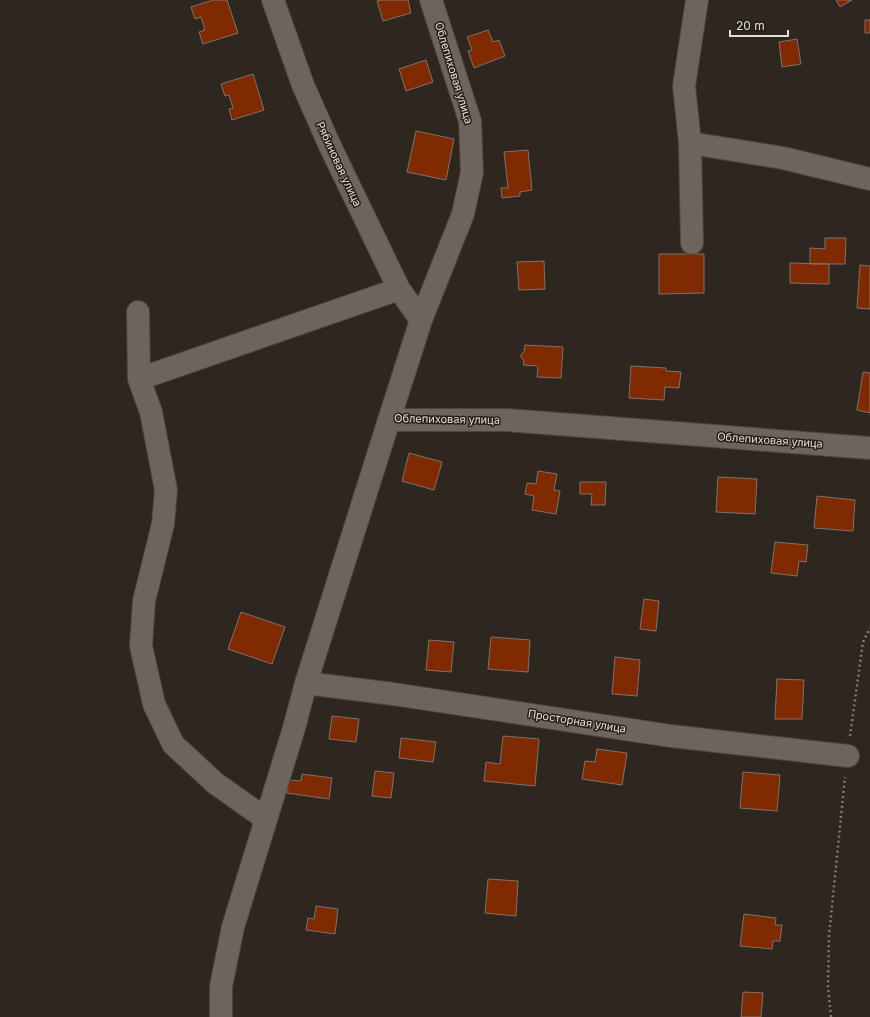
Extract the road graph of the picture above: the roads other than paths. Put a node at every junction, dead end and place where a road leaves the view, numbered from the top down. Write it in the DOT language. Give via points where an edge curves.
graph roads {
  1 [pos="273,0"];
  2 [pos="431,0"];
  3 [pos="697,0"];
  4 [pos="690,143"];
  5 [pos="870,179"];
  6 [pos="692,243"];
  7 [pos="399,288"];
  8 [pos="138,312"];
  9 [pos="421,320"];
  10 [pos="139,379"];
  11 [pos="389,420"];
  12 [pos="870,448"];
  13 [pos="306,683"];
  14 [pos="848,756"];
  15 [pos="266,819"];
  16 [pos="221,1017"];
  1 -- 7 [label="street, Рябиновая улица" via="303,85"];
  2 -- 9 [label="street, Облепиховая улица" via="470,122 472,172 463,214"];
  3 -- 4 [label="street" via="684,86"];
  4 -- 5 [label="street" via="783,158"];
  4 -- 6 [label="street"];
  7 -- 9 [label="street, Рябиновая улица"];
  7 -- 10 [label="street"];
  8 -- 10 [label="street"];
  9 -- 11 [label="street, Облепиховая улица"];
  10 -- 15 [label="street" via="151,412 166,490 163,524 144,601 140,646 154,704 173,744 215,783"];
  11 -- 12 [label="street, Облепиховая улица" via="506,420"];
  11 -- 13 [label="street"];
  13 -- 14 [label="street, Просторная улица" via="671,736"];
  13 -- 15 [label="street"];
  15 -- 16 [label="street" via="233,927 222,986"];
}
